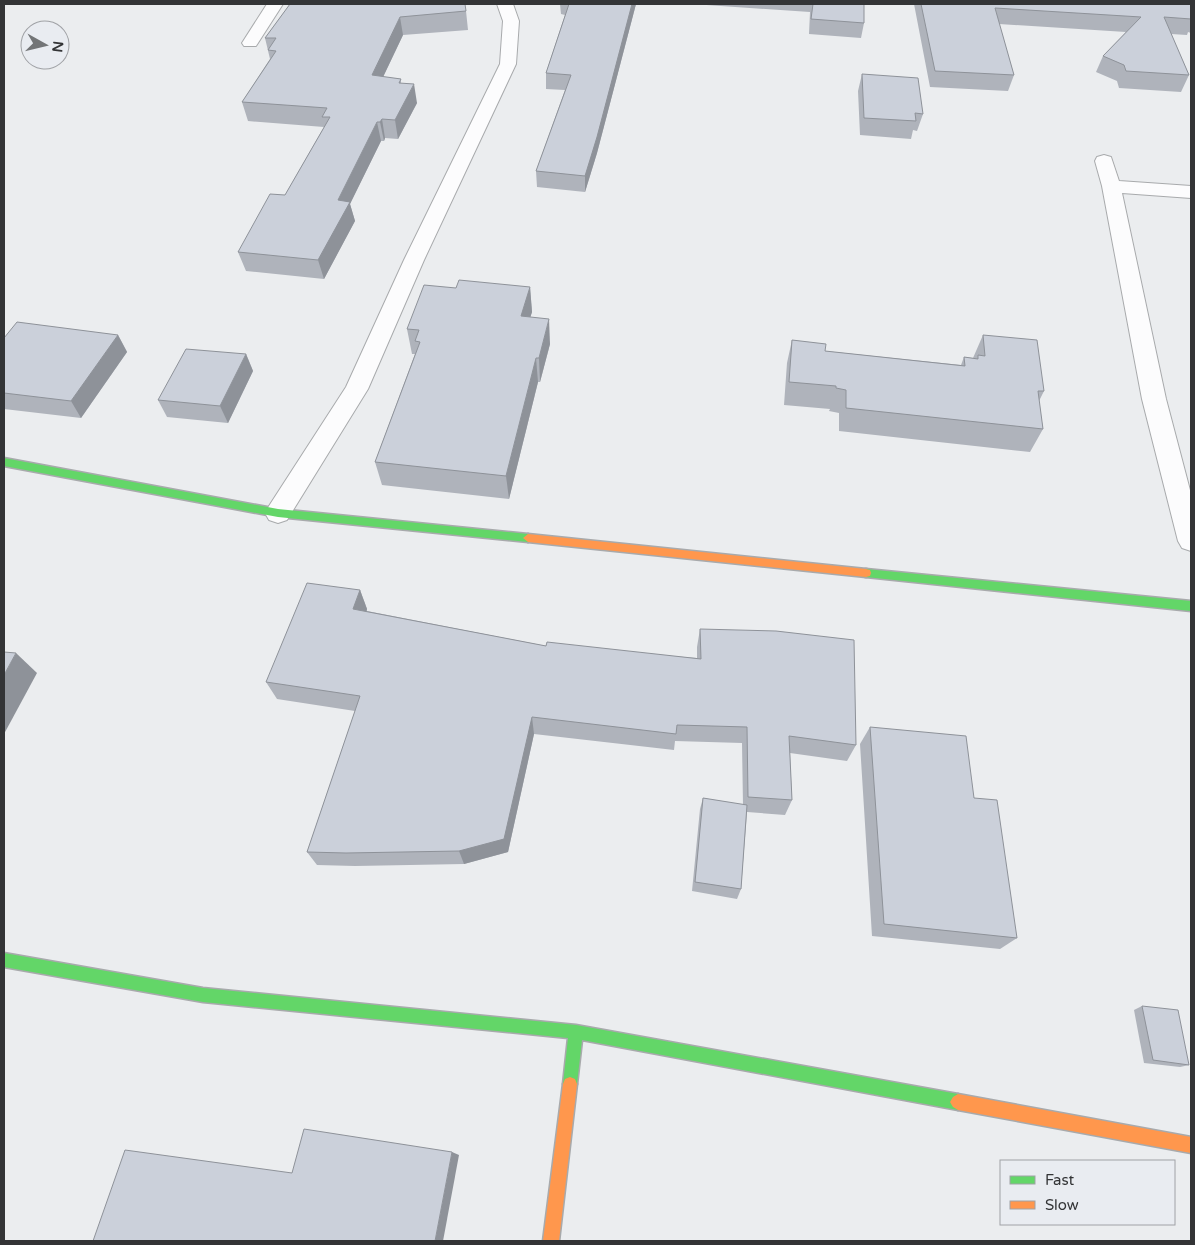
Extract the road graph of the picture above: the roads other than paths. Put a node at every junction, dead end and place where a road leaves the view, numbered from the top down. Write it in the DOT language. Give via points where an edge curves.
graph roads {
  1 [pos="276,4"];
  2 [pos="505,4"];
  3 [pos="250,43"];
  4 [pos="1104,161"];
  5 [pos="1111,186"];
  6 [pos="1191,192"];
  7 [pos="4,462"];
  8 [pos="278,513"];
  9 [pos="1191,541"];
  10 [pos="1191,606"];
  11 [pos="4,960"];
  12 [pos="576,1032"];
  13 [pos="1191,1145"];
  14 [pos="551,1241"];
  1 -- 3 [label="street"];
  2 -- 8 [label="street" via="512,21 508,64 414,260 357,389"];
  4 -- 5 [label="street"];
  5 -- 6 [label="street"];
  5 -- 9 [label="street" via="1154,399"];
  7 -- 8 [label="street"];
  8 -- 10 [label="street"];
  11 -- 12 [label="street" via="203,995"];
  12 -- 13 [label="street"];
  12 -- 14 [label="street"];
}
